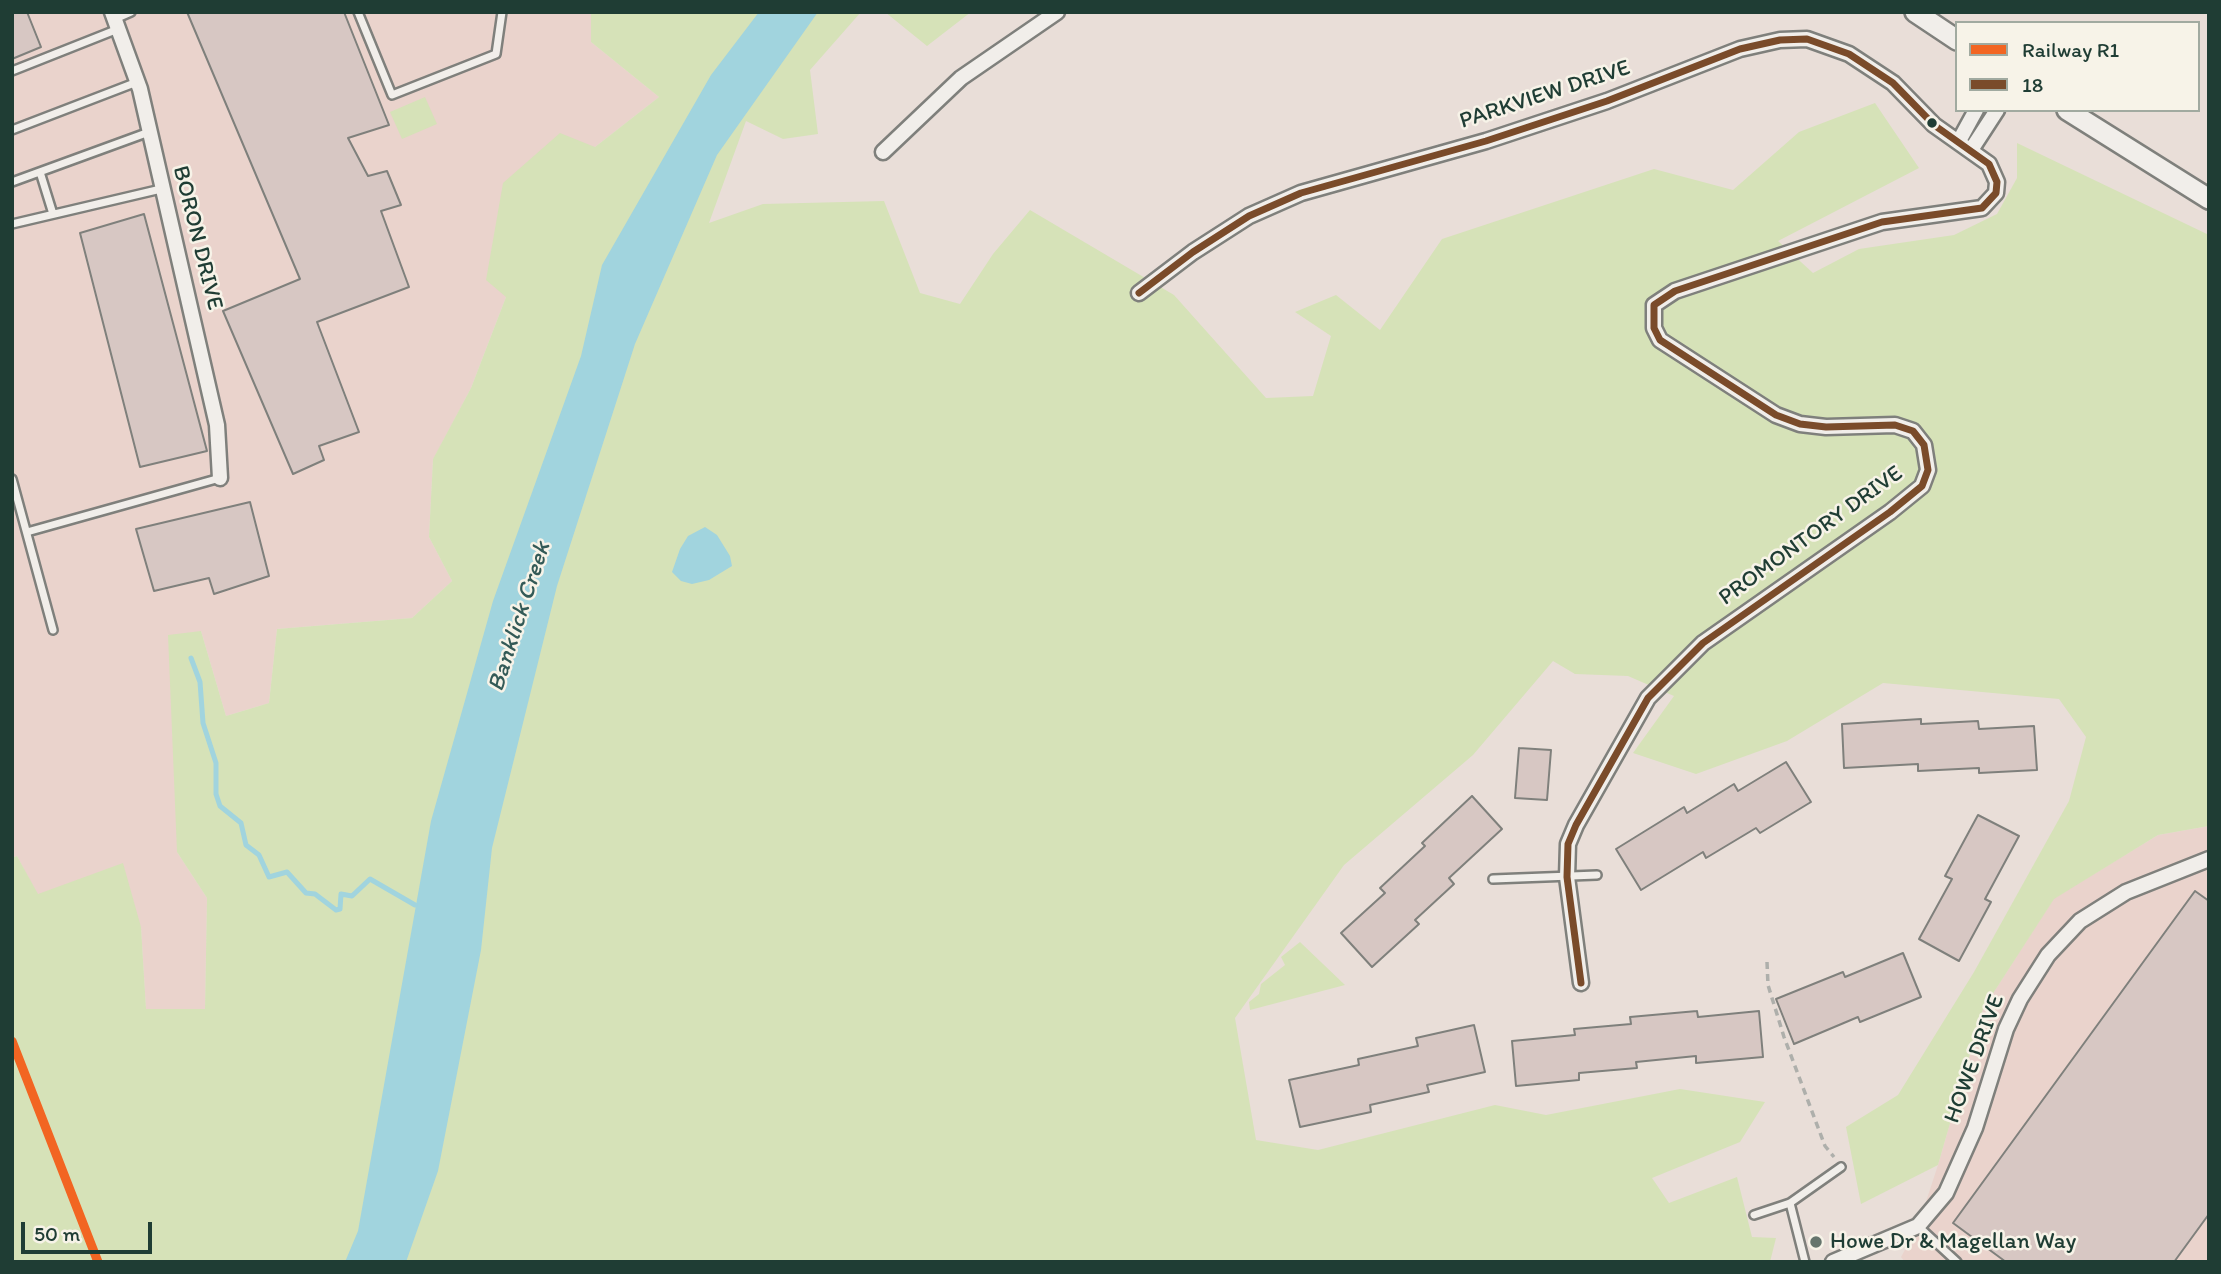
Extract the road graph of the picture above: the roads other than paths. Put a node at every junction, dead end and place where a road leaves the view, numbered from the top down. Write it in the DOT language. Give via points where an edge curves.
graph roads {
  1 [pos="131,12"];
  2 [pos="358,12"];
  3 [pos="502,12"];
  4 [pos="1057,12"];
  5 [pos="1915,12"];
  6 [pos="115,20"];
  7 [pos="1955,39"];
  8 [pos="12,71"];
  9 [pos="138,81"];
  10 [pos="1975,112"];
  11 [pos="1996,112"];
  12 [pos="2070,112"];
  13 [pos="12,130"];
  14 [pos="149,132"];
  15 [pos="1959,141"];
  16 [pos="1971,150"];
  17 [pos="883,152"];
  18 [pos="40,172"];
  19 [pos="12,182"];
  20 [pos="161,190"];
  21 [pos="2209,199"];
  22 [pos="53,214"];
  23 [pos="12,224"];
  24 [pos="1139,293"];
  25 [pos="220,478"];
  26 [pos="12,479"];
  27 [pos="27,532"];
  28 [pos="53,630"];
  29 [pos="2209,859"];
  30 [pos="1597,876"];
  31 [pos="1567,877"];
  32 [pos="1493,879"];
  33 [pos="1581,983"];
  34 [pos="1841,1167"];
  35 [pos="1790,1203"];
  36 [pos="1754,1215"];
  37 [pos="1918,1226"];
  38 [pos="1805,1262"];
  39 [pos="1833,1262"];
  40 [pos="1957,1262"];
  1 -- 6 [label="lane"];
  2 -- 3 [label="lane" via="392,95 496,54"];
  4 -- 17 [label="street" via="961,78"];
  5 -- 7 [label="main road"];
  6 -- 8 [label="lane"];
  6 -- 9 [label="street, BORON DRIVE"];
  9 -- 13 [label="lane"];
  9 -- 14 [label="street, BORON DRIVE"];
  10 -- 15 [label="street"];
  11 -- 16 [label="street"];
  12 -- 21 [label="main road"];
  14 -- 18 [label="lane"];
  14 -- 20 [label="street, BORON DRIVE"];
  15 -- 16 [label="street, PARKVIEW DRIVE"];
  15 -- 24 [label="street, PARKVIEW DRIVE" via="1934,125 1893,83 1849,54 1807,39 1780,40 1741,48 1607,101 1486,141 1301,193 1249,216"];
  16 -- 31 [label="street, PROMONTORY DRIVE" via="1989,164 1997,182 1996,193 1982,208 1882,222 1675,291 1654,305 1654,328 1660,340 1776,415 1800,424 1895,425 1913,431 1924,445 1928,470 1922,486 1890,512 1703,643 1665,678 1648,698 1576,825 1569,844"];
  18 -- 19 [label="lane"];
  18 -- 22 [label="lane"];
  20 -- 22 [label="lane"];
  20 -- 25 [label="street, BORON DRIVE" via="217,425"];
  22 -- 23 [label="lane"];
  25 -- 27 [label="lane"];
  26 -- 27 [label="lane"];
  27 -- 28 [label="lane"];
  29 -- 37 [label="street, HOWE DRIVE" via="2126,891 2080,922 2048,955 2006,1029 1975,1128 1946,1193"];
  30 -- 31 [label="lane"];
  31 -- 32 [label="lane"];
  31 -- 33 [label="street, PROMONTORY DRIVE"];
  34 -- 35 [label="lane"];
  35 -- 36 [label="lane"];
  35 -- 38 [label="lane"];
  37 -- 39 [label="street, HOWE DRIVE"];
  37 -- 40 [label="lane"];
}
